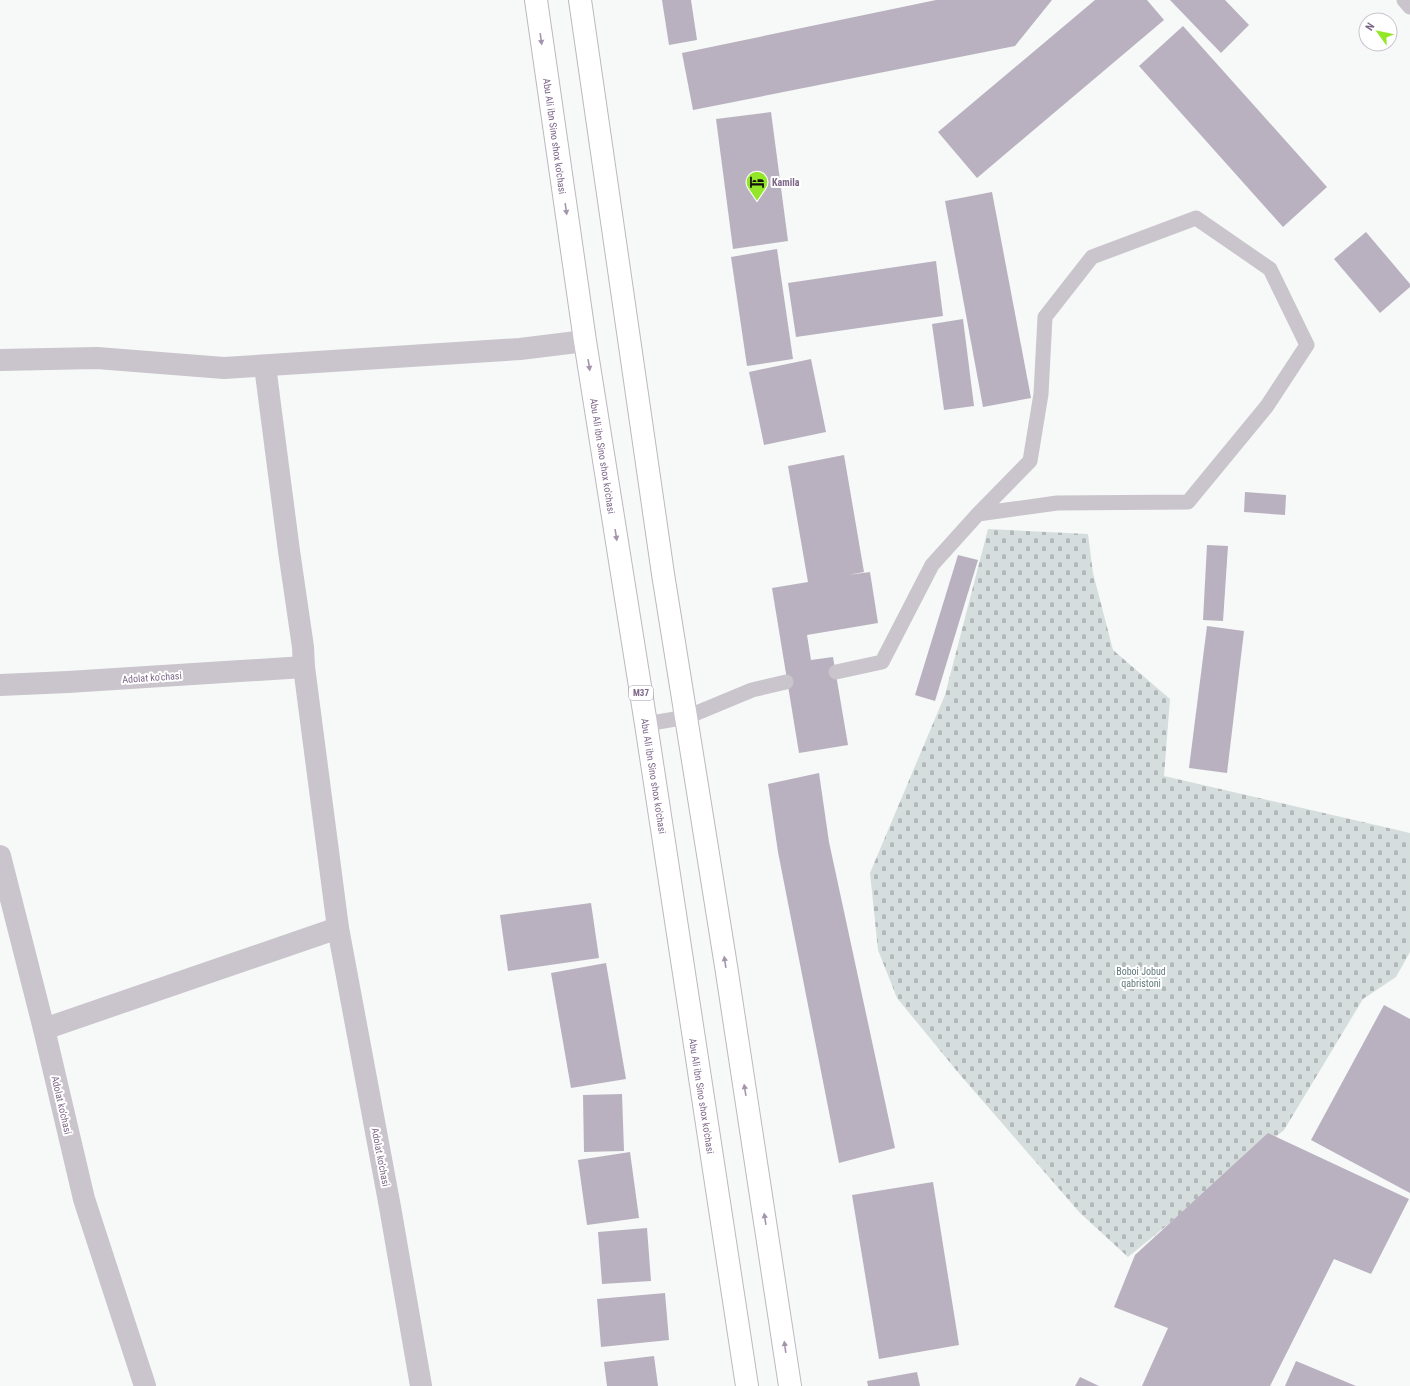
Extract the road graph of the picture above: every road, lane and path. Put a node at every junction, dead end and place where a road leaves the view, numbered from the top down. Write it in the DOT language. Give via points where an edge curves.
graph roads {
  1 [pos="536,0"];
  2 [pos="580,0"];
  3 [pos="1404,0"];
  4 [pos="1410,7"];
  5 [pos="585,341"];
  6 [pos="0,360"];
  7 [pos="265,366"];
  8 [pos="978,514"];
  9 [pos="304,667"];
  10 [pos="836,672"];
  11 [pos="786,682"];
  12 [pos="0,685"];
  13 [pos="686,717"];
  14 [pos="646,724"];
  15 [pos="0,856"];
  16 [pos="338,928"];
  17 [pos="44,1029"];
  18 [pos="146,1386"];
  19 [pos="421,1386"];
  20 [pos="747,1386"];
  21 [pos="790,1386"];
  1 -- 5 [label="main road, Abu Ali ibn Sino shox ko'chasi / M37, one-way"];
  2 -- 13 [label="main road"];
  3 -- 4 [label="lane"];
  5 -- 7 [label="street" via="520,349"];
  5 -- 14 [label="main road, Abu Ali ibn Sino shox ko'chasi / M37, one-way"];
  6 -- 7 [label="street" via="97,358 224,368"];
  7 -- 9 [label="street, Adolat ko'chasi"];
  8 -- 8 [label="lane" via="1030,461 1041,394 1045,317 1092,257 1196,218 1270,269 1307,345 1267,406 1188,502 1058,503"];
  8 -- 10 [label="lane" via="932,565 882,662"];
  9 -- 12 [label="street, Adolat ko'chasi"];
  9 -- 16 [label="street, Adolat ko'chasi"];
  11 -- 13 [label="lane" via="752,690"];
  13 -- 14 [label="lane"];
  21 -- 13 [label="main road, one-way"];
  14 -- 20 [label="main road, Abu Ali ibn Sino shox ko'chasi / M37"];
  15 -- 17 [label="street, Adolat ko'chasi"];
  16 -- 17 [label="street"];
  16 -- 19 [label="street, Adolat ko'chasi"];
  17 -- 18 [label="street, Adolat ko'chasi" via="84,1199"];
}
